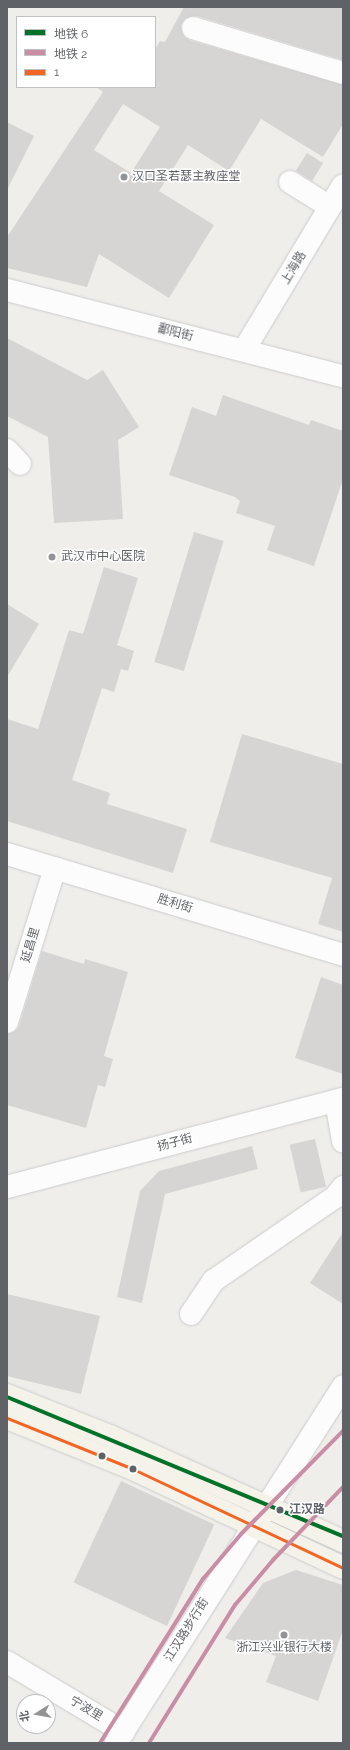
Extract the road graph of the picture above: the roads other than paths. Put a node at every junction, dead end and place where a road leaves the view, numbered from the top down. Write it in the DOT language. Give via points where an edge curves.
graph roads {
  1 [pos="193,28"];
  2 [pos="343,73"];
  3 [pos="290,182"];
  4 [pos="343,186"];
  5 [pos="330,207"];
  6 [pos="7,290"];
  7 [pos="244,350"];
  8 [pos="343,376"];
  9 [pos="7,854"];
  10 [pos="55,868"];
  11 [pos="343,955"];
  12 [pos="7,1022"];
  13 [pos="339,1100"];
  14 [pos="343,1140"];
  15 [pos="7,1187"];
  16 [pos="343,1187"];
  17 [pos="191,1314"];
  18 [pos="343,1386"];
  19 [pos="7,1395"];
  20 [pos="7,1418"];
  21 [pos="261,1518"];
  22 [pos="343,1541"];
  23 [pos="343,1568"];
  24 [pos="7,1662"];
  25 [pos="120,1738"];
  1 -- 2 [label="street"];
  3 -- 5 [label="street"];
  4 -- 5 [label="street, 上海路"];
  5 -- 7 [label="street, 上海路"];
  6 -- 7 [label="street, 鄱阳街"];
  7 -- 8 [label="street, 鄱阳街"];
  9 -- 10 [label="street, 胜利街"];
  10 -- 11 [label="street, 胜利街"];
  10 -- 12 [label="street, 延昌里"];
  13 -- 14 [label="street"];
  13 -- 15 [label="street, 扬子街"];
  16 -- 17 [label="street" via="335,1197 213,1281"];
  18 -- 21 [label="street"];
  19 -- 21 [label="main road" via="110,1436"];
  20 -- 21 [label="main road"];
  21 -- 22 [label="main road"];
  21 -- 23 [label="main road"];
  21 -- 25 [label="street, 江汉路步行街" via="203,1604"];
  24 -- 25 [label="street, 宁波里"];
}
